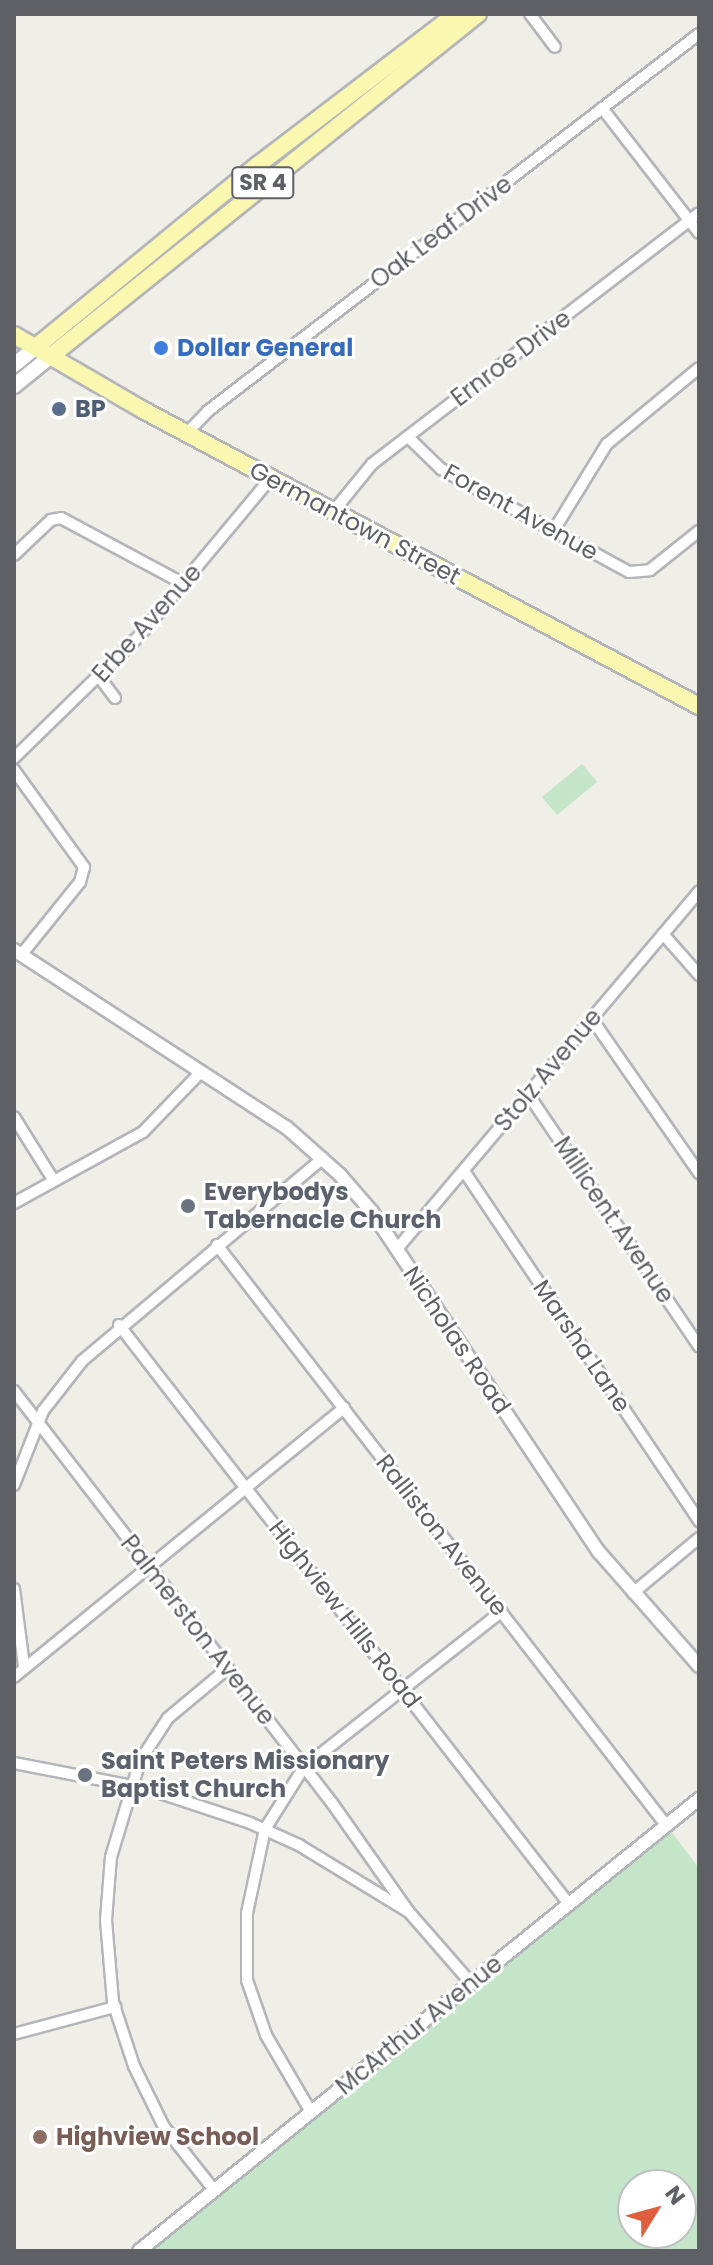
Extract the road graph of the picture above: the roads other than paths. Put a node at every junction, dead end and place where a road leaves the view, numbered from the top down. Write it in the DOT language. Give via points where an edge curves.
graph roads {
  1 [pos="456,14"];
  2 [pos="478,14"];
  3 [pos="530,14"];
  4 [pos="699,34"];
  5 [pos="555,47"];
  6 [pos="602,108"];
  7 [pos="695,217"];
  8 [pos="699,233"];
  9 [pos="14,335"];
  10 [pos="77,335"];
  11 [pos="44,352"];
  12 [pos="14,365"];
  13 [pos="699,368"];
  14 [pos="92,381"];
  15 [pos="14,386"];
  16 [pos="187,433"];
  17 [pos="408,437"];
  18 [pos="271,478"];
  19 [pos="333,512"];
  20 [pos="554,530"];
  21 [pos="699,531"];
  22 [pos="14,555"];
  23 [pos="184,584"];
  24 [pos="100,678"];
  25 [pos="115,698"];
  26 [pos="699,706"];
  27 [pos="14,758"];
  28 [pos="14,770"];
  29 [pos="699,891"];
  30 [pos="663,934"];
  31 [pos="18,953"];
  32 [pos="699,975"];
  33 [pos="592,1019"];
  34 [pos="201,1072"];
  35 [pos="528,1094"];
  36 [pos="14,1117"];
  37 [pos="323,1158"];
  38 [pos="464,1171"];
  39 [pos="699,1173"];
  40 [pos="54,1181"];
  41 [pos="14,1203"];
  42 [pos="217,1245"];
  43 [pos="397,1249"];
  44 [pos="119,1325"];
  45 [pos="699,1347"];
  46 [pos="14,1391"];
  47 [pos="344,1408"];
  48 [pos="38,1421"];
  49 [pos="14,1485"];
  50 [pos="246,1486"];
  51 [pos="699,1521"];
  52 [pos="699,1538"];
  53 [pos="148,1565"];
  54 [pos="14,1589"];
  55 [pos="633,1593"];
  56 [pos="501,1612"];
  57 [pos="698,1664"];
  58 [pos="24,1666"];
  59 [pos="228,1668"];
  60 [pos="14,1677"];
  61 [pos="401,1687"];
  62 [pos="14,1763"];
  63 [pos="304,1767"];
  64 [pos="130,1785"];
  65 [pos="699,1799"];
  66 [pos="666,1825"];
  67 [pos="265,1829"];
  68 [pos="569,1904"];
  69 [pos="409,1912"];
  70 [pos="471,1983"];
  71 [pos="115,2007"];
  72 [pos="14,2034"];
  73 [pos="311,2112"];
  74 [pos="214,2190"];
  75 [pos="139,2251"];
  1 -- 11 [label="main road, SR 4" via="259,164"];
  2 -- 10 [label="main road, SR 4"];
  3 -- 5 [label="street"];
  4 -- 6 [label="street, Oak Leaf Drive"];
  6 -- 7 [label="street"];
  6 -- 16 [label="street, Oak Leaf Drive" via="218,403"];
  7 -- 8 [label="street"];
  7 -- 17 [label="street, Ernroe Drive"];
  9 -- 11 [label="main road, Germantown Street"];
  10 -- 11 [label="main road, SR 4"];
  10 -- 14 [label="main road" via="76,358"];
  11 -- 12 [label="main road"];
  11 -- 14 [label="main road, Germantown Street"];
  11 -- 15 [label="main road"];
  13 -- 20 [label="street" via="607,444"];
  14 -- 16 [label="main road, Germantown Street"];
  16 -- 18 [label="main road, Germantown Street"];
  17 -- 19 [label="street, Ernroe Drive" via="360,473"];
  17 -- 20 [label="street, Forent Avenue" via="441,469"];
  18 -- 19 [label="main road, Germantown Street"];
  18 -- 23 [label="street, Erbe Avenue"];
  19 -- 26 [label="main road, Germantown Street"];
  20 -- 21 [label="street, Forent Avenue" via="641,574"];
  22 -- 23 [label="street" via="53,519 65,518"];
  23 -- 24 [label="street, Erbe Avenue"];
  24 -- 25 [label="street"];
  24 -- 27 [label="street, Erbe Avenue"];
  28 -- 31 [label="street" via="84,871"];
  29 -- 30 [label="street, Stolz Avenue"];
  30 -- 32 [label="street"];
  30 -- 33 [label="street, Stolz Avenue"];
  31 -- 34 [label="street, Nicholas Road"];
  33 -- 35 [label="street, Stolz Avenue"];
  33 -- 39 [label="street"];
  34 -- 37 [label="street, Nicholas Road"];
  34 -- 40 [label="street" via="143,1132"];
  35 -- 38 [label="street, Stolz Avenue"];
  35 -- 45 [label="street, Millicent Avenue"];
  36 -- 40 [label="street"];
  37 -- 42 [label="street"];
  37 -- 43 [label="street, Nicholas Road" via="362,1199"];
  38 -- 43 [label="street, Stolz Avenue"];
  38 -- 51 [label="street, Marsha Lane"];
  40 -- 41 [label="street"];
  42 -- 44 [label="street"];
  42 -- 47 [label="street, Ralliston Avenue"];
  43 -- 55 [label="street, Nicholas Road" via="593,1543"];
  44 -- 48 [label="street" via="71,1374"];
  44 -- 50 [label="street, Highview Hills Road"];
  46 -- 48 [label="street, Palmerston Avenue"];
  47 -- 50 [label="street"];
  47 -- 56 [label="street, Ralliston Avenue"];
  48 -- 49 [label="street"];
  48 -- 53 [label="street, Palmerston Avenue"];
  50 -- 53 [label="street"];
  50 -- 61 [label="street, Highview Hills Road"];
  52 -- 55 [label="street"];
  53 -- 58 [label="street"];
  53 -- 59 [label="street, Palmerston Avenue"];
  54 -- 58 [label="street"];
  55 -- 57 [label="street, Nicholas Road"];
  56 -- 61 [label="street"];
  56 -- 66 [label="street, Ralliston Avenue"];
  58 -- 60 [label="street"];
  59 -- 63 [label="street, Palmerston Avenue"];
  59 -- 64 [label="street" via="168,1718"];
  61 -- 63 [label="street"];
  61 -- 68 [label="street, Highview Hills Road"];
  62 -- 64 [label="street"];
  63 -- 67 [label="street"];
  63 -- 69 [label="street, Palmerston Avenue"];
  64 -- 67 [label="street"];
  64 -- 71 [label="street" via="111,1857 106,1904"];
  65 -- 66 [label="street, McArthur Avenue"];
  66 -- 68 [label="street, McArthur Avenue"];
  67 -- 69 [label="street"];
  67 -- 73 [label="street" via="251,1886 247,1980 266,2035"];
  68 -- 70 [label="street, McArthur Avenue"];
  69 -- 70 [label="street, Palmerston Avenue"];
  70 -- 73 [label="street, McArthur Avenue"];
  71 -- 72 [label="street"];
  71 -- 74 [label="street" via="157,2114"];
  73 -- 74 [label="street, McArthur Avenue"];
  74 -- 75 [label="street, McArthur Avenue"];
}
